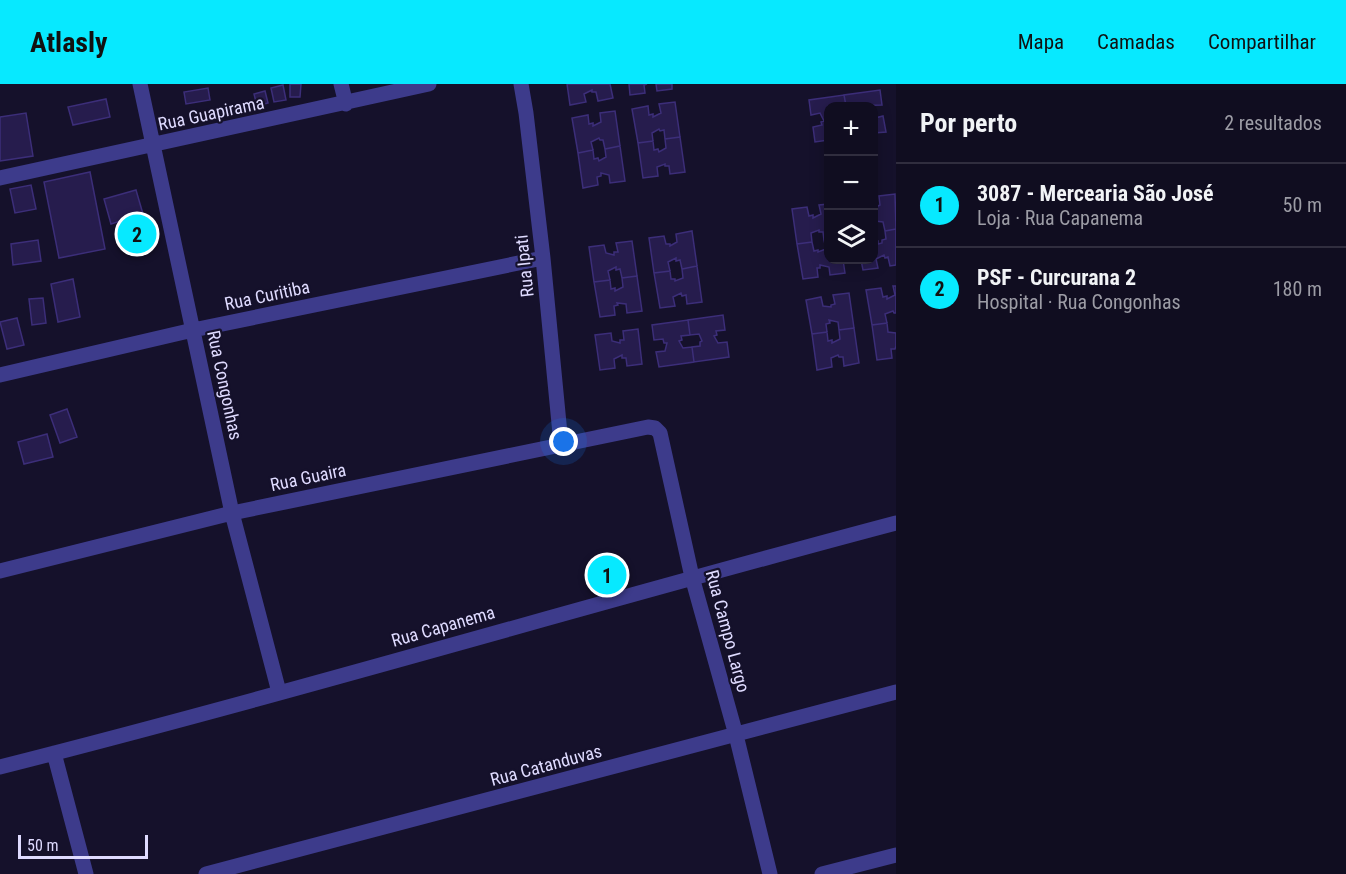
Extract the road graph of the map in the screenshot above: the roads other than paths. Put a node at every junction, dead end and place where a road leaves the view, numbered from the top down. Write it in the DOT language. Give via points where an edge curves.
graph roads {
  1 [pos="140,84"];
  2 [pos="341,84"];
  3 [pos="429,84"];
  4 [pos="521,84"];
  5 [pos="346,104"];
  6 [pos="154,145"];
  7 [pos="0,178"];
  8 [pos="543,258"];
  9 [pos="193,330"];
  10 [pos="0,375"];
  11 [pos="627,431"];
  12 [pos="561,444"];
  13 [pos="232,513"];
  14 [pos="896,524"];
  15 [pos="0,571"];
  16 [pos="692,577"];
  17 [pos="279,693"];
  18 [pos="896,693"];
  19 [pos="736,735"];
  20 [pos="54,753"];
  21 [pos="0,767"];
  22 [pos="896,855"];
  23 [pos="86,874"];
  24 [pos="206,874"];
  25 [pos="770,874"];
  26 [pos="822,874"];
  1 -- 6 [label="street, Rua Congonhas"];
  2 -- 5 [label="street"];
  3 -- 5 [label="street, Rua Guapirama"];
  4 -- 8 [label="street, Rua Ipati"];
  5 -- 6 [label="street, Rua Guapirama"];
  6 -- 7 [label="street, Rua Guapirama"];
  6 -- 9 [label="street, Rua Congonhas"];
  8 -- 9 [label="street, Rua Curitiba"];
  8 -- 12 [label="street, Rua Ipati"];
  9 -- 10 [label="street, Rua Curitiba"];
  9 -- 13 [label="street, Rua Congonhas"];
  11 -- 12 [label="street, Rua Guaira"];
  11 -- 16 [label="street, Rua Campo Largo" via="648,427 660,433"];
  12 -- 13 [label="street, Rua Guaira"];
  13 -- 15 [label="street, Rua Guaira"];
  13 -- 17 [label="street, Rua Congonhas"];
  14 -- 16 [label="street, Rua Capanema"];
  16 -- 17 [label="street, Rua Capanema"];
  16 -- 19 [label="street, Rua Campo Largo"];
  17 -- 20 [label="street, Rua Capanema"];
  18 -- 19 [label="street, Rua Catanduvas"];
  19 -- 24 [label="street, Rua Catanduvas"];
  19 -- 25 [label="street, Rua Campo Largo"];
  20 -- 21 [label="street, Rua Capanema"];
  20 -- 23 [label="street"];
  22 -- 26 [label="street"];
}
